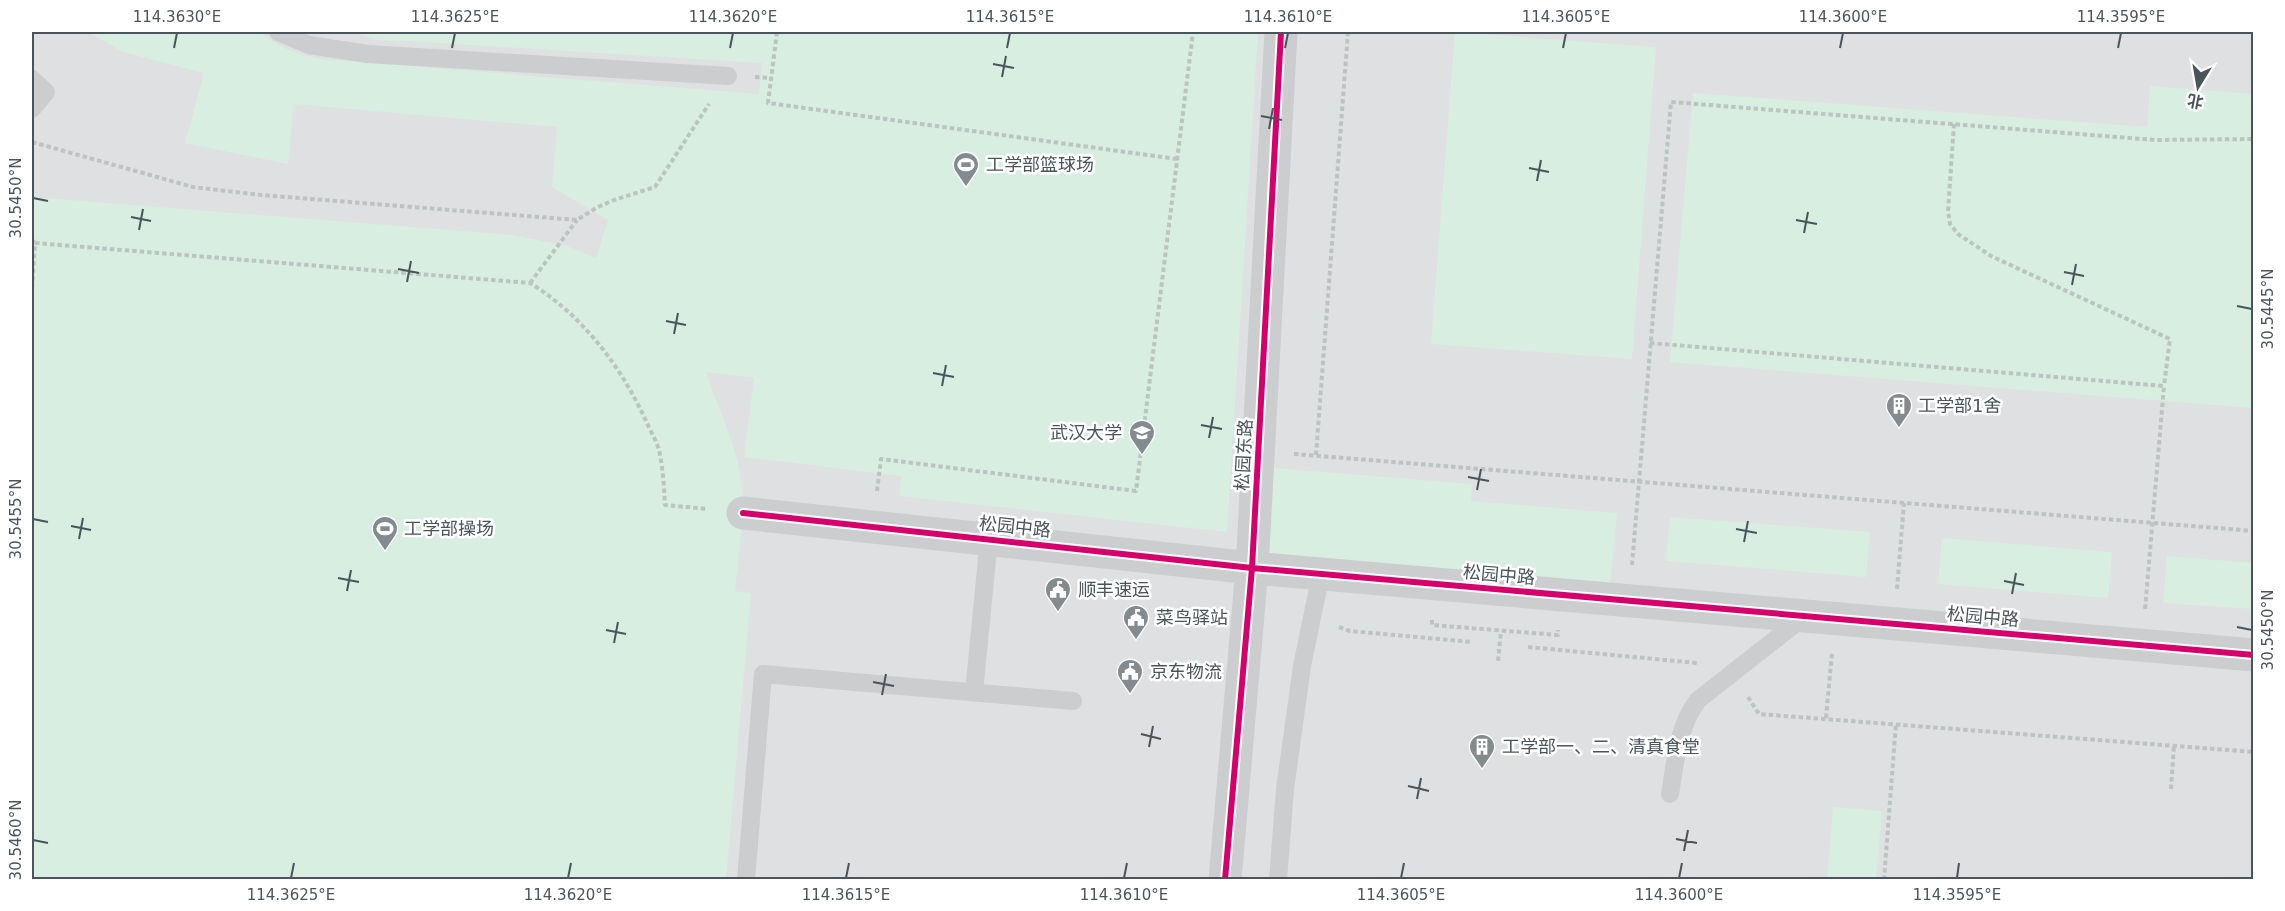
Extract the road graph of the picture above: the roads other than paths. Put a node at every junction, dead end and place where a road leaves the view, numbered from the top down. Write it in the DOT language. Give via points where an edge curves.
graph roads {
  1 [pos="278,32"];
  2 [pos="1281,32"];
  3 [pos="728,76"];
  4 [pos="32,79"];
  5 [pos="32,108"];
  6 [pos="742,513"];
  7 [pos="989,539"];
  8 [pos="1252,568"];
  9 [pos="1320,574"];
  10 [pos="1805,616"];
  11 [pos="2253,655"];
  12 [pos="974,692"];
  13 [pos="1073,701"];
  14 [pos="1670,794"];
  15 [pos="746,879"];
  16 [pos="1225,879"];
  17 [pos="1278,879"];
  1 -- 3 [label="lane" via="309,45 368,54"];
  2 -- 8 [label="street, 松园东路"];
  4 -- 5 [label="lane" via="46,92"];
  6 -- 7 [label="street, 松园中路"];
  7 -- 8 [label="street, 松园中路"];
  7 -- 12 [label="lane"];
  8 -- 9 [label="street, 松园中路"];
  8 -- 16 [label="street, 松园东路"];
  9 -- 10 [label="street, 松园中路"];
  9 -- 17 [label="lane" via="1285,789"];
  10 -- 11 [label="street, 松园中路"];
  10 -- 14 [label="lane" via="1689,711 1679,736"];
  12 -- 13 [label="lane"];
  12 -- 15 [label="lane" via="763,674"];
}
